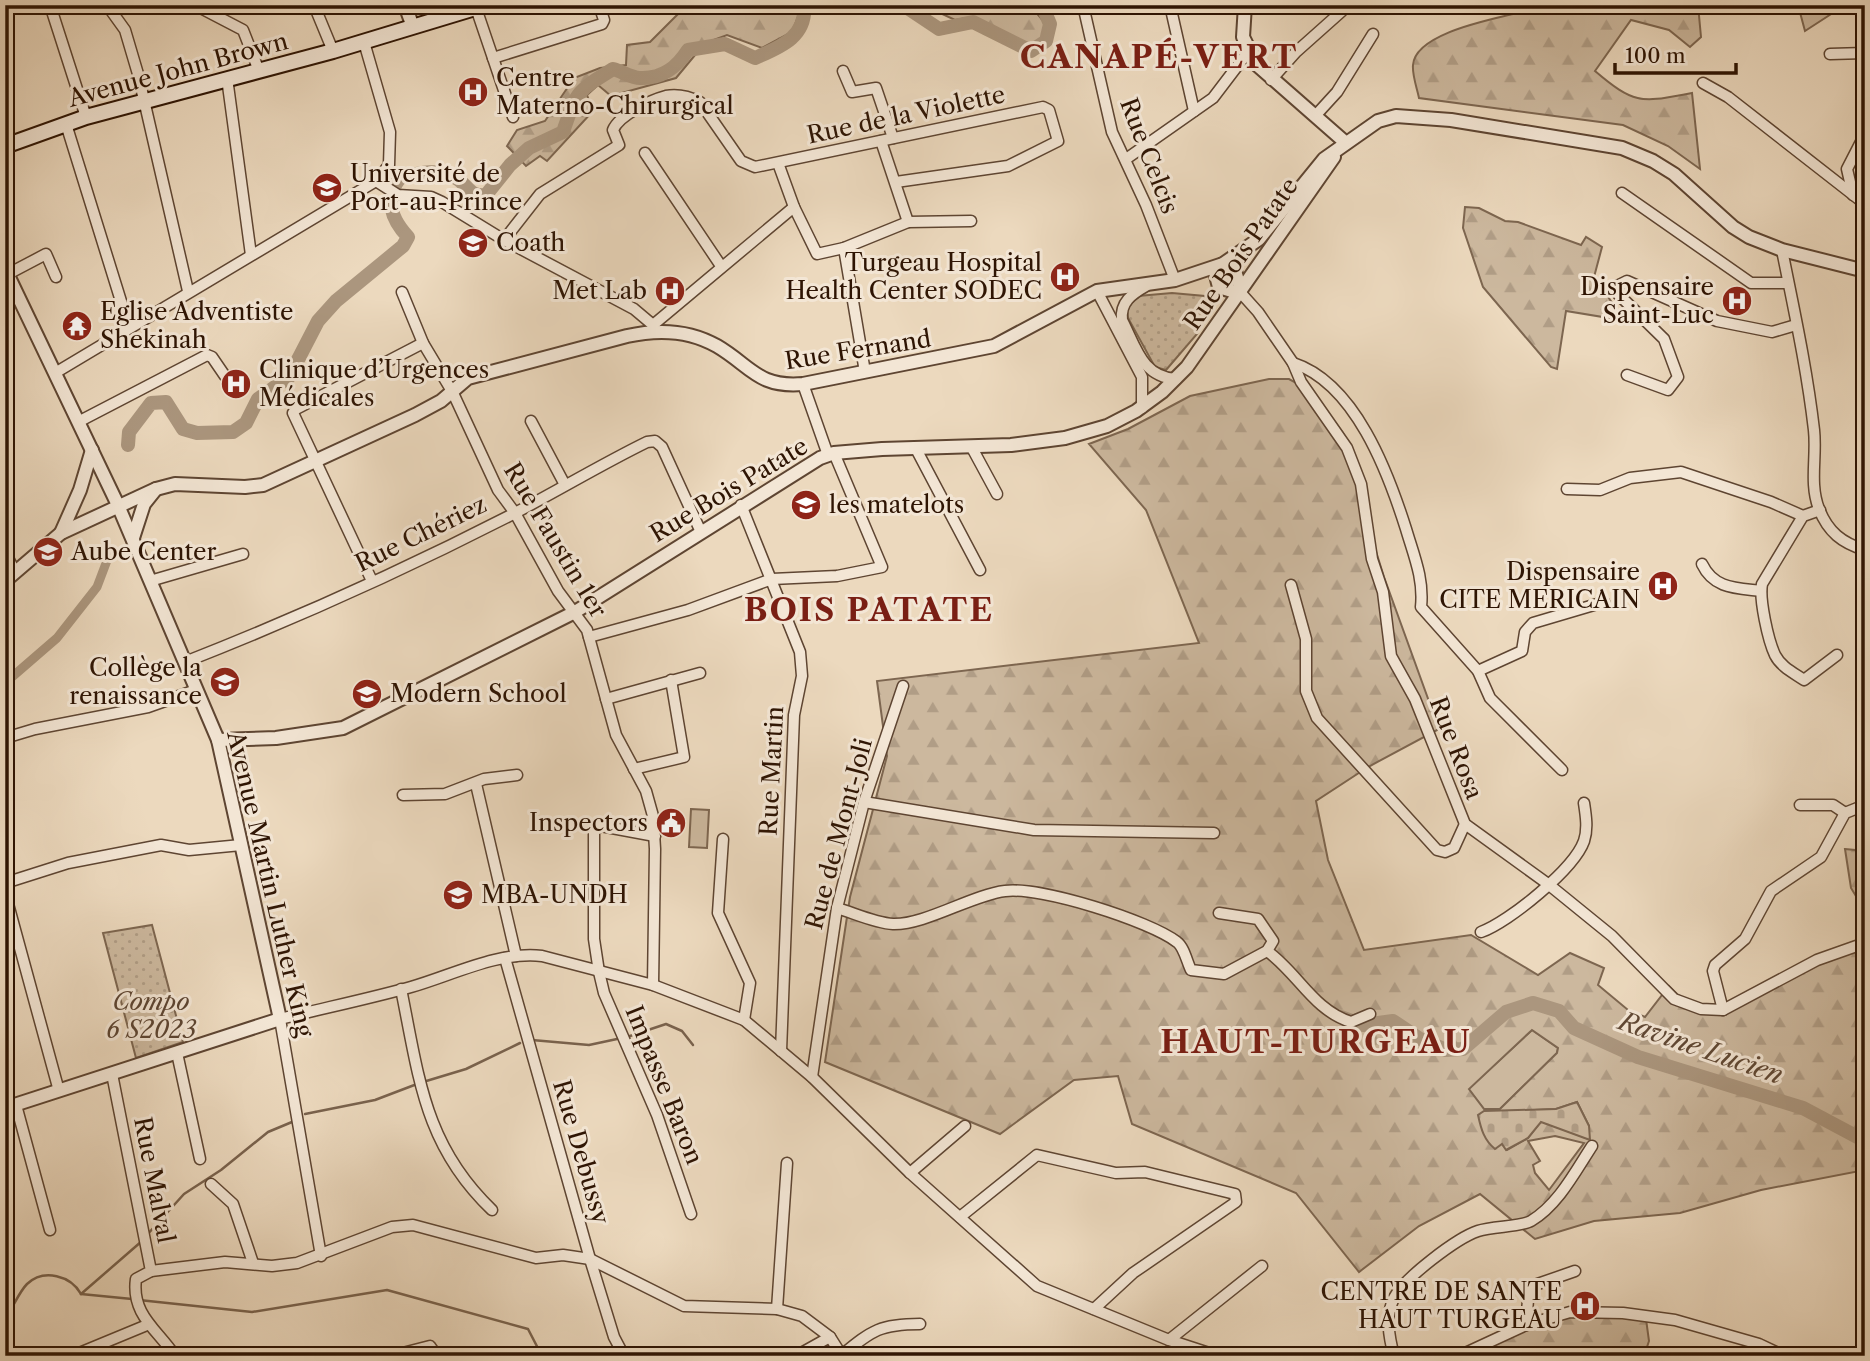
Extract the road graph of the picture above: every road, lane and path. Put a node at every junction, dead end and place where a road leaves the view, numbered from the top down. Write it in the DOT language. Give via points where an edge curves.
graph roads {
  1 [pos="50,5"];
  2 [pos="107,5"];
  3 [pos="195,5"];
  4 [pos="314,5"];
  5 [pos="405,5"];
  6 [pos="599,5"];
  7 [pos="1083,5"];
  8 [pos="1170,5"];
  9 [pos="1245,5"];
  10 [pos="481,7"];
  11 [pos="1342,11"];
  12 [pos="413,27"];
  13 [pos="1373,34"];
  14 [pos="364,42"];
  15 [pos="333,51"];
  16 [pos="1248,52"];
  17 [pos="1865,52"];
  18 [pos="1830,54"];
  19 [pos="493,58"];
  20 [pos="259,71"];
  21 [pos="843,71"];
  22 [pos="226,78"];
  23 [pos="1271,80"];
  24 [pos="1703,83"];
  25 [pos="145,101"];
  26 [pos="1194,111"];
  27 [pos="1316,115"];
  28 [pos="86,117"];
  29 [pos="513,117"];
  30 [pos="66,124"];
  31 [pos="1865,134"];
  32 [pos="893,138"];
  33 [pos="881,141"];
  34 [pos="5,146"];
  35 [pos="1342,147"];
  36 [pos="645,153"];
  37 [pos="1126,159"];
  38 [pos="778,163"];
  39 [pos="376,181"];
  40 [pos="896,182"];
  41 [pos="1622,193"];
  42 [pos="1853,196"];
  43 [pos="1865,204"];
  44 [pos="794,207"];
  45 [pos="971,221"];
  46 [pos="908,222"];
  47 [pos="503,240"];
  48 [pos="844,248"];
  49 [pos="1782,250"];
  50 [pos="251,255"];
  51 [pos="720,266"];
  52 [pos="1218,266"];
  53 [pos="7,271"];
  54 [pos="1865,271"];
  55 [pos="56,277"];
  56 [pos="1175,280"];
  57 [pos="1788,283"];
  58 [pos="1150,284"];
  59 [pos="188,291"];
  60 [pos="1097,291"];
  61 [pos="402,292"];
  62 [pos="1240,292"];
  63 [pos="1796,325"];
  64 [pos="129,327"];
  65 [pos="653,327"];
  66 [pos="423,343"];
  67 [pos="1293,363"];
  68 [pos="865,372"];
  69 [pos="55,373"];
  70 [pos="1627,374"];
  71 [pos="225,376"];
  72 [pos="1176,379"];
  73 [pos="803,384"];
  74 [pos="453,393"];
  75 [pos="1142,408"];
  76 [pos="531,421"];
  77 [pos="78,422"];
  78 [pos="971,446"];
  79 [pos="915,447"];
  80 [pos="92,450"];
  81 [pos="831,454"];
  82 [pos="315,462"];
  83 [pos="565,485"];
  84 [pos="156,489"];
  85 [pos="1567,489"];
  86 [pos="997,494"];
  87 [pos="741,505"];
  88 [pos="118,506"];
  89 [pos="1820,510"];
  90 [pos="515,513"];
  91 [pos="1803,516"];
  92 [pos="700,530"];
  93 [pos="61,533"];
  94 [pos="133,539"];
  95 [pos="1865,550"];
  96 [pos="5,552"];
  97 [pos="243,554"];
  98 [pos="1702,564"];
  99 [pos="980,570"];
  100 [pos="10,577"];
  101 [pos="772,579"];
  102 [pos="150,581"];
  103 [pos="372,581"];
  104 [pos="1291,584"];
  105 [pos="1761,591"];
  106 [pos="1604,602"];
  107 [pos="575,612"];
  108 [pos="589,637"];
  109 [pos="1838,654"];
  110 [pos="185,662"];
  111 [pos="1478,671"];
  112 [pos="700,673"];
  113 [pos="671,680"];
  114 [pos="903,686"];
  115 [pos="196,690"];
  116 [pos="606,699"];
  117 [pos="5,738"];
  118 [pos="218,740"];
  119 [pos="634,769"];
  120 [pos="1562,770"];
  121 [pos="517,775"];
  122 [pos="476,784"];
  123 [pos="403,795"];
  124 [pos="864,802"];
  125 [pos="1584,803"];
  126 [pos="1800,805"];
  127 [pos="1865,805"];
  128 [pos="1845,813"];
  129 [pos="1465,824"];
  130 [pos="1214,833"];
  131 [pos="655,836"];
  132 [pos="723,839"];
  133 [pos="241,845"];
  134 [pos="5,883"];
  135 [pos="1548,884"];
  136 [pos="5,893"];
  137 [pos="837,908"];
  138 [pos="1219,913"];
  139 [pos="1482,932"];
  140 [pos="1865,943"];
  141 [pos="1267,951"];
  142 [pos="516,956"];
  143 [pos="505,958"];
  144 [pos="599,971"];
  145 [pos="653,985"];
  146 [pos="401,989"];
  147 [pos="1723,1010"];
  148 [pos="1370,1014"];
  149 [pos="280,1019"];
  150 [pos="744,1020"];
  151 [pos="781,1051"];
  152 [pos="177,1053"];
  153 [pos="112,1074"];
  154 [pos="811,1077"];
  155 [pos="59,1091"];
  156 [pos="11,1107"];
  157 [pos="965,1126"];
  158 [pos="1592,1146"];
  159 [pos="200,1159"];
  160 [pos="787,1163"];
  161 [pos="910,1173"];
  162 [pos="211,1184"];
  163 [pos="492,1210"];
  164 [pos="691,1214"];
  165 [pos="960,1217"];
  166 [pos="50,1230"];
  167 [pos="321,1256"];
  168 [pos="590,1259"];
  169 [pos="253,1263"];
  170 [pos="1262,1266"];
  171 [pos="150,1271"];
  172 [pos="1574,1271"];
  173 [pos="1094,1309"];
  174 [pos="777,1310"];
  175 [pos="920,1324"];
  176 [pos="147,1325"];
  177 [pos="1526,1325"];
  178 [pos="830,1336"];
  179 [pos="1169,1340"];
  180 [pos="842,1355"];
  181 [pos="72,1356"];
  182 [pos="175,1356"];
  183 [pos="391,1356"];
  184 [pos="437,1356"];
  185 [pos="624,1356"];
  186 [pos="796,1356"];
  187 [pos="1218,1356"];
  188 [pos="1394,1356"];
  189 [pos="1459,1356"];
  190 [pos="1823,1356"];
  1 -- 28 [label="street"];
  2 -- 25 [label="street" via="125,30"];
  3 -- 20 [label="street" via="243,30"];
  4 -- 15 [label="street"];
  5 -- 12 [label="street"];
  6 -- 19 [label="street" via="602,24"];
  7 -- 37 [label="street, Rue Celcis" via="1112,132"];
  8 -- 26 [label="street"];
  9 -- 16 [label="street" via="1243,37"];
  10 -- 12 [label="main road, Avenue John Brown"];
  10 -- 19 [label="street"];
  11 -- 23 [label="street"];
  12 -- 14 [label="main road, Avenue John Brown"];
  13 -- 27 [label="street" via="1337,92"];
  14 -- 15 [label="main road, Avenue John Brown"];
  14 -- 39 [label="street" via="390,132 389,165"];
  15 -- 20 [label="main road, Avenue John Brown"];
  16 -- 23 [label="street"];
  16 -- 26 [label="street" via="1213,98"];
  17 -- 18 [label="street"];
  19 -- 29 [label="street"];
  20 -- 22 [label="main road, Avenue John Brown"];
  21 -- 32 [label="street" via="852,92 876,88"];
  22 -- 25 [label="main road, Avenue John Brown"];
  22 -- 50 [label="street"];
  23 -- 27 [label="street"];
  24 -- 42 [label="street" via="1728,97"];
  25 -- 28 [label="main road, Avenue John Brown"];
  25 -- 59 [label="street"];
  26 -- 37 [label="street"];
  27 -- 35 [label="street"];
  28 -- 30 [label="main road, Avenue John Brown"];
  30 -- 34 [label="main road, Avenue John Brown"];
  30 -- 64 [label="street"];
  31 -- 42 [label="street" via="1847,169"];
  32 -- 33 [label="street, Rue de la Violette"];
  32 -- 40 [label="street, Rue de la Violette" via="1044,107 1058,137 1054,144 1009,166"];
  33 -- 38 [label="street, Rue de la Violette"];
  33 -- 40 [label="street"];
  35 -- 49 [label="street, Rue Fernand" via="1378,121 1396,116 1451,120 1622,148 1674,174 1732,227"];
  35 -- 52 [label="street, Rue Fernand" via="1318,164 1259,239"];
  35 -- 62 [label="street, Rue Bois Patate"];
  36 -- 51 [label="street"];
  37 -- 56 [label="street, Rue Celcis"];
  38 -- 44 [label="street"];
  38 -- 47 [label="street, Rue de la Violette" via="747,166 700,102 666,96 615,124 619,145 540,194"];
  39 -- 47 [label="street" via="394,192 431,197"];
  39 -- 50 [label="street"];
  40 -- 46 [label="street"];
  41 -- 57 [label="street" via="1751,283"];
  42 -- 43 [label="street"];
  44 -- 48 [label="street" via="817,254"];
  44 -- 51 [label="street"];
  45 -- 46 [label="street"];
  46 -- 48 [label="street"];
  47 -- 65 [label="street" via="591,284 634,309"];
  48 -- 68 [label="street"];
  49 -- 54 [label="street, Rue Fernand"];
  49 -- 57 [label="street"];
  50 -- 59 [label="street"];
  51 -- 65 [label="street"];
  52 -- 56 [label="street, Rue Fernand"];
  52 -- 62 [label="street" via="1235,271"];
  52 -- 62 [label="street" via="1219,287"];
  53 -- 55 [label="street" via="46,254"];
  53 -- 69 [label="street, Avenue Martin Luther King"];
  56 -- 58 [label="street, Rue Fernand"];
  57 -- 63 [label="street"];
  58 -- 60 [label="street, Rue Fernand"];
  58 -- 72 [label="street" via="1127,299 1122,320 1151,373"];
  59 -- 64 [label="street"];
  60 -- 68 [label="street, Rue Fernand" via="999,344"];
  60 -- 75 [label="street" via="1142,377"];
  61 -- 66 [label="street, Rue Faustin 1er"];
  62 -- 67 [label="street, Rue Rosa"];
  62 -- 72 [label="street, Rue Bois Patate"];
  63 -- 70 [label="street" via="1772,332 1717,321 1622,282 1618,294 1664,340 1678,377 1668,390"];
  63 -- 89 [label="street" via="1814,432 1813,485"];
  64 -- 69 [label="street"];
  65 -- 73 [label="street, Rue Fernand" via="712,344 768,382"];
  65 -- 74 [label="street, Rue Fernand" via="478,375 459,384"];
  66 -- 74 [label="street, Rue Faustin 1er"];
  66 -- 82 [label="street" via="296,409 293,413"];
  67 -- 111 [label="street" via="1311,369 1370,437 1396,497 1423,586 1421,607"];
  67 -- 129 [label="street, Rue Rosa" via="1301,383 1343,438 1361,484 1391,656 1409,687"];
  68 -- 73 [label="street, Rue Fernand"];
  69 -- 77 [label="street, Avenue Martin Luther King"];
  71 -- 77 [label="street" via="207,355"];
  72 -- 75 [label="street, Rue Bois Patate"];
  73 -- 81 [label="street"];
  74 -- 82 [label="street, Rue Fernand"];
  74 -- 90 [label="street, Rue Faustin 1er" via="498,490"];
  75 -- 78 [label="street, Rue Bois Patate" via="1107,426 1065,438"];
  76 -- 83 [label="street"];
  77 -- 80 [label="street, Avenue Martin Luther King"];
  78 -- 79 [label="street, Rue Bois Patate"];
  78 -- 86 [label="street"];
  79 -- 81 [label="street, Rue Bois Patate"];
  79 -- 99 [label="street"];
  80 -- 88 [label="street, Avenue Martin Luther King"];
  80 -- 93 [label="street"];
  81 -- 87 [label="street, Rue Bois Patate"];
  81 -- 101 [label="street" via="882,567 837,576"];
  82 -- 84 [label="street, Rue Fernand" via="263,485 176,484"];
  82 -- 103 [label="street"];
  83 -- 90 [label="street, Rue Chériez"];
  83 -- 92 [label="street, Rue Chériez" via="655,441 662,447"];
  84 -- 88 [label="street, Rue Fernand"];
  84 -- 94 [label="street" via="141,512"];
  85 -- 91 [label="street" via="1600,490 1630,478 1681,472"];
  87 -- 92 [label="street, Rue Bois Patate"];
  87 -- 101 [label="street, Rue Martin"];
  88 -- 93 [label="street, Rue Fernand"];
  88 -- 94 [label="street, Avenue Martin Luther King"];
  89 -- 91 [label="street"];
  89 -- 95 [label="street" via="1832,534"];
  90 -- 103 [label="street, Rue Chériez"];
  90 -- 107 [label="street, Rue Faustin 1er" via="558,592"];
  91 -- 105 [label="street"];
  92 -- 107 [label="street, Rue Bois Patate"];
  93 -- 100 [label="street"];
  94 -- 102 [label="street, Avenue Martin Luther King"];
  96 -- 100 [label="street"];
  97 -- 102 [label="street"];
  98 -- 105 [label="street" via="1719,584"];
  101 -- 108 [label="street" via="688,610"];
  101 -- 151 [label="street, Rue Martin" via="800,652 802,676 794,715"];
  102 -- 110 [label="street, Avenue Martin Luther King"];
  103 -- 110 [label="street, Rue Chériez"];
  104 -- 129 [label="street" via="1304,624 1306,691 1321,725 1437,850 1454,848"];
  105 -- 109 [label="street" via="1775,655 1786,668 1804,680"];
  106 -- 111 [label="street" via="1533,623 1525,632 1522,651"];
  107 -- 108 [label="street, Rue Faustin 1er"];
  107 -- 118 [label="street, Rue Bois Patate" via="343,728"];
  108 -- 116 [label="street, Rue Faustin 1er"];
  110 -- 115 [label="street, Avenue Martin Luther King"];
  111 -- 120 [label="street" via="1490,698"];
  112 -- 113 [label="street"];
  113 -- 116 [label="street"];
  113 -- 119 [label="street" via="684,757"];
  114 -- 124 [label="street, Rue de Mont-Joli"];
  115 -- 117 [label="street" via="148,707"];
  115 -- 118 [label="street, Avenue Martin Luther King"];
  116 -- 119 [label="street, Rue Faustin 1er" via="620,744"];
  118 -- 133 [label="street, Avenue Martin Luther King"];
  119 -- 131 [label="street, Rue Faustin 1er" via="652,809"];
  121 -- 122 [label="street"];
  122 -- 123 [label="street" via="445,794"];
  122 -- 142 [label="street"];
  124 -- 130 [label="street" via="1034,830"];
  124 -- 137 [label="street, Rue de Mont-Joli"];
  125 -- 135 [label="street" via="1587,824 1582,845"];
  126 -- 128 [label="street" via="1833,805"];
  127 -- 128 [label="street"];
  128 -- 147 [label="street" via="1821,857 1771,891 1745,940 1715,965"];
  129 -- 135 [label="street, Rue Rosa"];
  131 -- 144 [label="street, Impasse Baron" via="601,826 594,830 594,939"];
  131 -- 145 [label="street, Rue Faustin 1er"];
  132 -- 150 [label="street" via="718,913 750,983"];
  133 -- 134 [label="street" via="189,850 161,845 68,863"];
  133 -- 149 [label="street, Avenue Martin Luther King"];
  135 -- 139 [label="street" via="1521,909"];
  135 -- 147 [label="street, Rue Rosa" via="1626,948 1674,999 1701,1009"];
  136 -- 155 [label="street"];
  137 -- 141 [label="street" via="894,924 949,910 976,897 1007,890 1033,891 1161,931 1181,944 1191,970 1224,974"];
  137 -- 154 [label="street, Rue de Mont-Joli"];
  138 -- 141 [label="street" via="1258,919 1273,942"];
  140 -- 147 [label="street" via="1817,960"];
  141 -- 148 [label="street" via="1288,965 1332,1016 1350,1022"];
  142 -- 143 [label="street"];
  142 -- 144 [label="street" via="542,956"];
  143 -- 146 [label="street"];
  143 -- 168 [label="street, Rue Debussy"];
  144 -- 145 [label="street"];
  144 -- 164 [label="street, Impasse Baron"];
  145 -- 150 [label="street"];
  146 -- 149 [label="street"];
  146 -- 163 [label="street" via="431,1121 448,1158"];
  149 -- 152 [label="street"];
  149 -- 167 [label="street, Avenue Martin Luther King"];
  150 -- 151 [label="street"];
  151 -- 154 [label="street"];
  152 -- 153 [label="street"];
  152 -- 159 [label="street"];
  153 -- 155 [label="street"];
  153 -- 171 [label="street, Rue Malval"];
  154 -- 161 [label="street"];
  155 -- 156 [label="street"];
  156 -- 166 [label="street"];
  157 -- 161 [label="street"];
  158 -- 188 [label="street" via="1566,1186 1530,1222 1473,1232 1395,1295 1388,1326"];
  160 -- 174 [label="street"];
  161 -- 165 [label="street"];
  162 -- 169 [label="street" via="233,1204"];
  165 -- 173 [label="street" via="1037,1286"];
  165 -- 173 [label="street" via="1037,1155 1116,1173 1145,1172 1235,1194 1236,1202 1133,1273"];
  167 -- 168 [label="street" via="392,1227 413,1225 536,1258 564,1255"];
  167 -- 169 [label="street" via="272,1266"];
  168 -- 174 [label="street" via="684,1306"];
  168 -- 185 [label="street, Rue Debussy"];
  169 -- 171 [label="street"];
  170 -- 179 [label="street"];
  171 -- 176 [label="street, Rue Malval" via="136,1279 135,1290"];
  172 -- 177 [label="street" via="1529,1287"];
  173 -- 179 [label="street"];
  174 -- 178 [label="street" via="802,1316"];
  175 -- 180 [label="street" via="888,1324 869,1332"];
  176 -- 181 [label="street"];
  176 -- 182 [label="street, Rue Malval"];
  177 -- 189 [label="street"];
  177 -- 190 [label="street" via="1570,1312 1623,1313 1675,1320 1778,1353"];
  178 -- 180 [label="street"];
  178 -- 186 [label="street"];
  179 -- 187 [label="street"];
  183 -- 184 [label="street" via="430,1346"];
}
